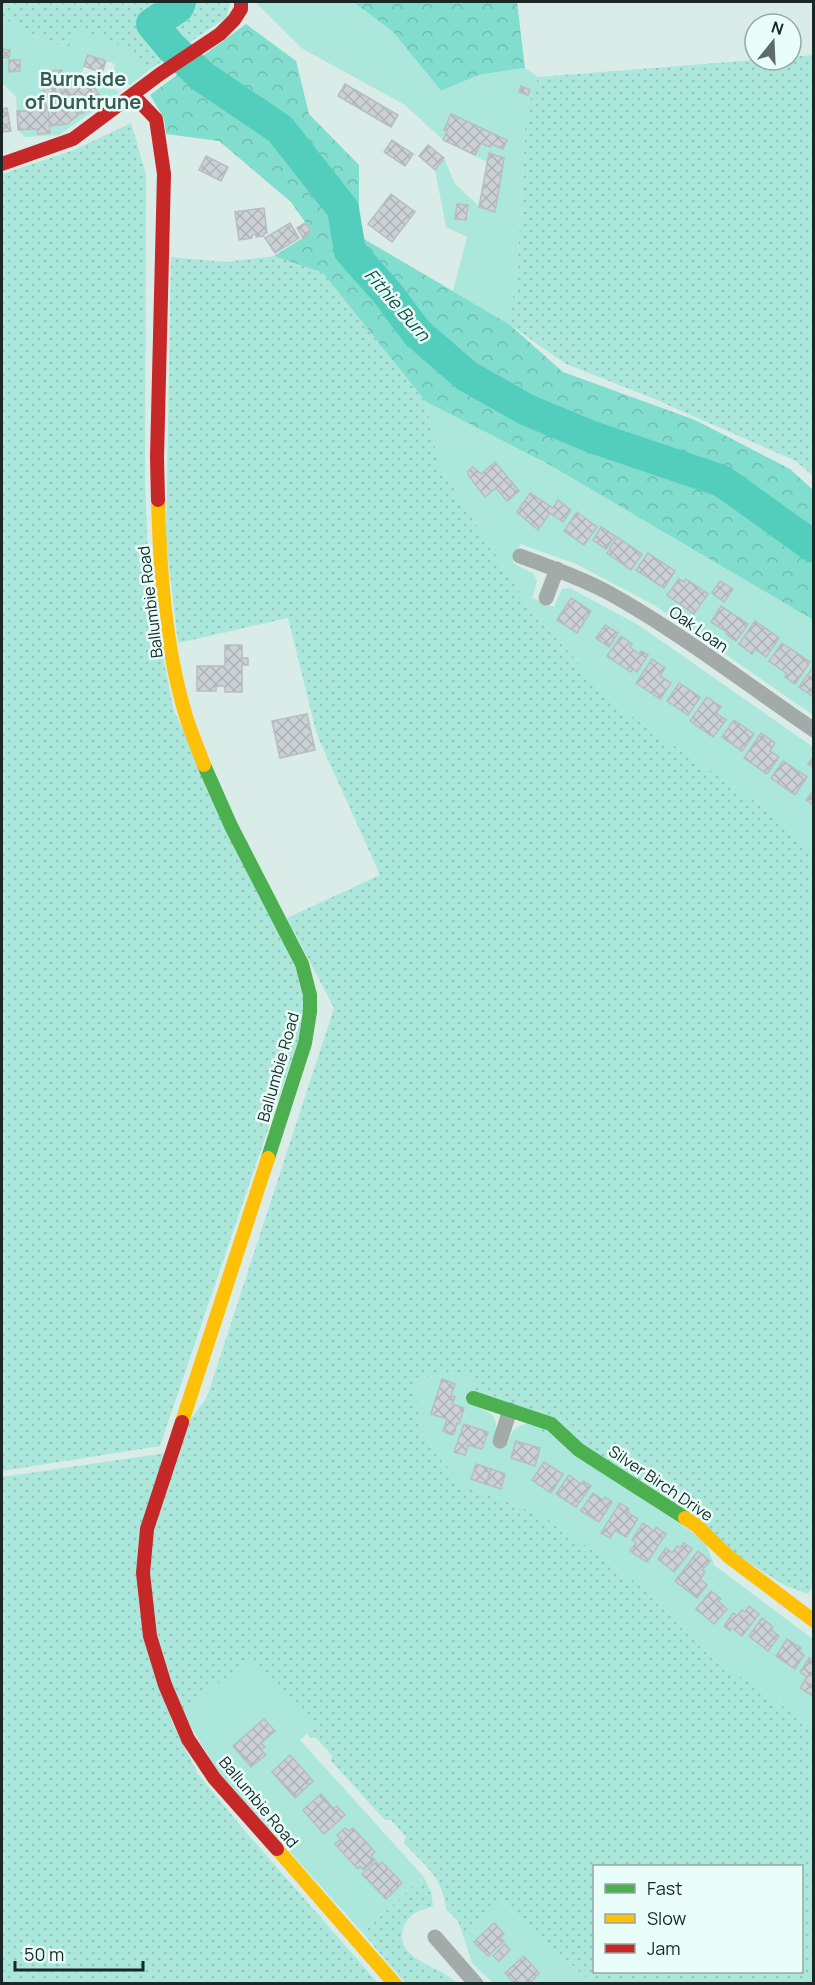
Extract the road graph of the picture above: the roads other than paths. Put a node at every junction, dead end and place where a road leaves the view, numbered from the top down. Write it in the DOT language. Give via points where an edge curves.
graph roads {
  1 [pos="241,2"];
  2 [pos="133,95"];
  3 [pos="2,153"];
  4 [pos="17,158"];
  5 [pos="2,164"];
  6 [pos="520,556"];
  7 [pos="557,569"];
  8 [pos="546,598"];
  9 [pos="813,730"];
  10 [pos="473,1398"];
  11 [pos="510,1410"];
  12 [pos="500,1441"];
  13 [pos="813,1619"];
  14 [pos="435,1938"];
  15 [pos="395,1983"];
  16 [pos="476,1983"];
  1 -- 2 [label="street" via="234,20 220,34"];
  2 -- 4 [label="street" via="73,139"];
  2 -- 15 [label="street, Ballumbie Road" via="156,119 164,174 157,458 159,540 170,645 185,714 206,769 302,964 310,987 312,1011 305,1043 147,1529 143,1573 150,1636 188,1739 214,1778"];
  3 -- 4 [label="street"];
  4 -- 5 [label="street"];
  6 -- 7 [label="street, Oak Loan"];
  7 -- 8 [label="street"];
  7 -- 9 [label="street, Oak Loan" via="656,620"];
  10 -- 11 [label="street, Silver Birch Drive"];
  11 -- 12 [label="street"];
  11 -- 13 [label="street, Silver Birch Drive" via="551,1424 579,1450 698,1526 729,1557"];
  14 -- 16 [label="street"];
}
